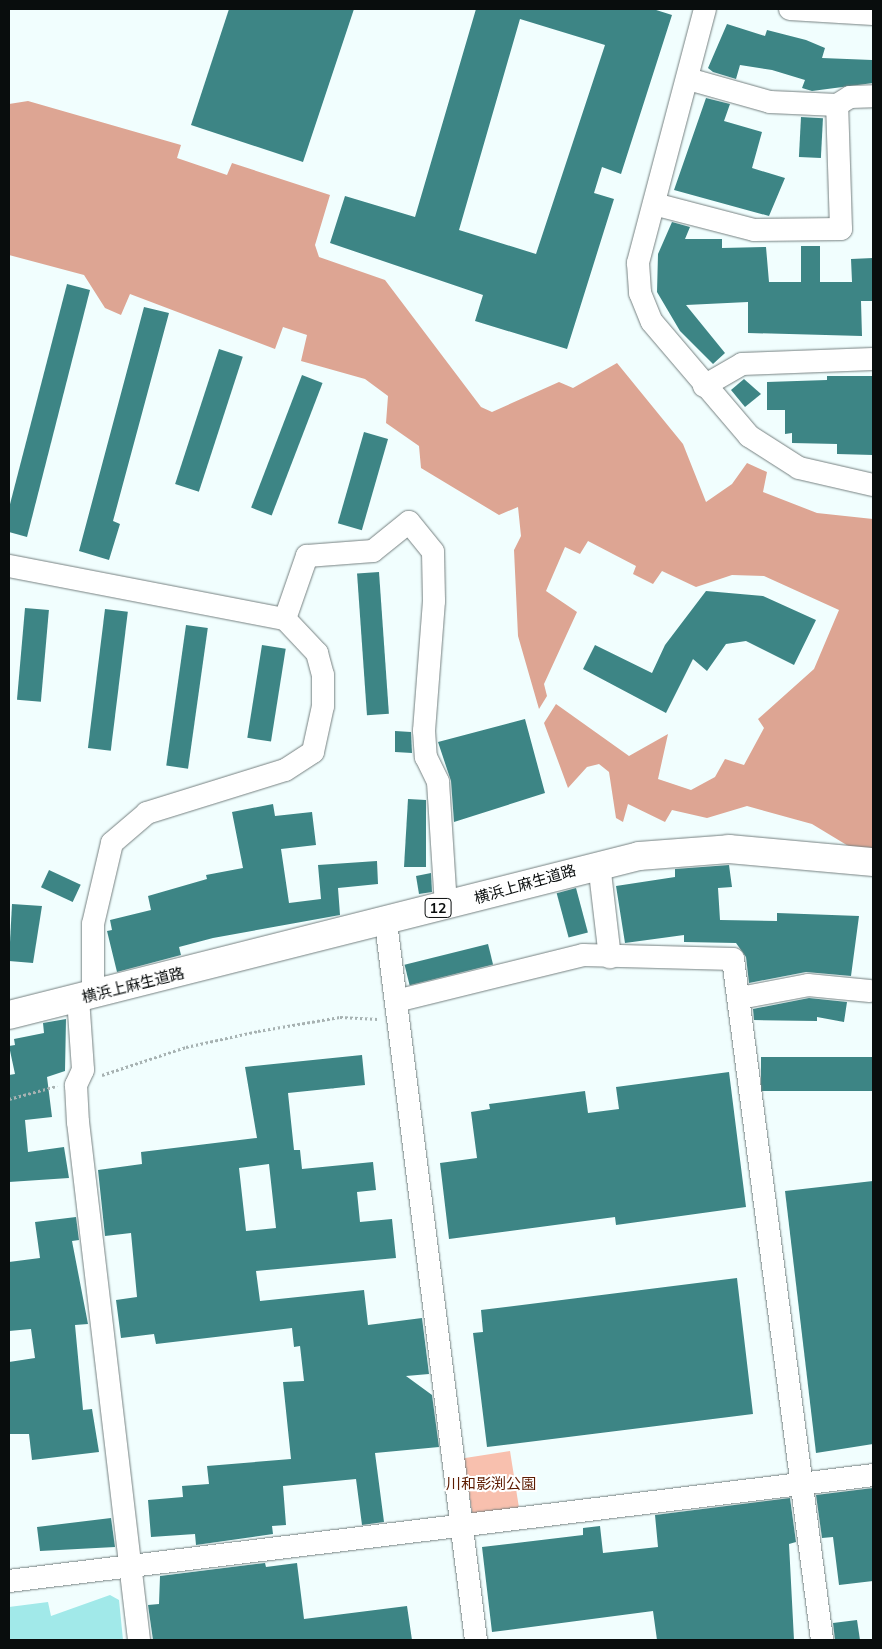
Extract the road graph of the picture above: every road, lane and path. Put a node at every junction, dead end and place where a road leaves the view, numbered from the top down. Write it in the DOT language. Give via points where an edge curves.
graph roads {
  1 [pos="706,9"];
  2 [pos="790,9"];
  3 [pos="873,14"];
  4 [pos="688,80"];
  5 [pos="873,96"];
  6 [pos="837,105"];
  7 [pos="654,204"];
  8 [pos="873,359"];
  9 [pos="704,386"];
  10 [pos="873,485"];
  11 [pos="9,566"];
  12 [pos="285,620"];
  13 [pos="873,862"];
  14 [pos="599,864"];
  15 [pos="446,906"];
  16 [pos="386,923"];
  17 [pos="610,957"];
  18 [pos="870,991"];
  19 [pos="86,996"];
  20 [pos="740,998"];
  21 [pos="397,1010"];
  22 [pos="9,1015"];
  23 [pos="92,1077"];
  24 [pos="60,1084"];
  25 [pos="9,1099"];
  26 [pos="873,1475"];
  27 [pos="804,1484"];
  28 [pos="463,1528"];
  29 [pos="132,1567"];
  30 [pos="9,1581"];
  31 [pos="139,1640"];
  32 [pos="476,1640"];
  33 [pos="822,1640"];
  1 -- 4 [label="street"];
  2 -- 3 [label="street"];
  4 -- 6 [label="street" via="770,102"];
  4 -- 7 [label="street"];
  5 -- 6 [label="street" via="850,97"];
  6 -- 7 [label="street" via="840,229 754,230"];
  7 -- 9 [label="street" via="638,263 640,292 652,322"];
  8 -- 9 [label="street" via="742,364"];
  9 -- 10 [label="street" via="749,436 778,456 826,477"];
  11 -- 12 [label="street"];
  12 -- 15 [label="street" via="307,556 373,551 409,522 433,552 435,576 424,731 426,757 438,782"];
  12 -- 19 [label="street" via="317,653 323,675 322,706 313,752 285,770 147,813 112,843 93,924"];
  13 -- 14 [label="main road, 横浜上麻生道路 / 12" via="729,850 639,856"];
  14 -- 15 [label="main road, 横浜上麻生道路 / 12"];
  14 -- 17 [label="street"];
  15 -- 16 [label="main road, 横浜上麻生道路 / 12"];
  16 -- 19 [label="main road, 横浜上麻生道路 / 12"];
  16 -- 21 [label="street"];
  17 -- 20 [label="street" via="733,959"];
  17 -- 21 [label="street" via="583,955"];
  18 -- 20 [label="street" via="808,986"];
  19 -- 22 [label="main road, 横浜上麻生道路 / 12"];
  19 -- 29 [label="street" via="83,1070 76,1086 78,1122"];
  20 -- 27 [label="street"];
  21 -- 23 [label="path" via="258,1031"];
  21 -- 28 [label="street"];
  24 -- 25 [label="path"];
  26 -- 27 [label="street"];
  27 -- 28 [label="street"];
  27 -- 33 [label="street"];
  28 -- 29 [label="street"];
  28 -- 32 [label="street"];
  29 -- 30 [label="street"];
  29 -- 31 [label="street"];
}
